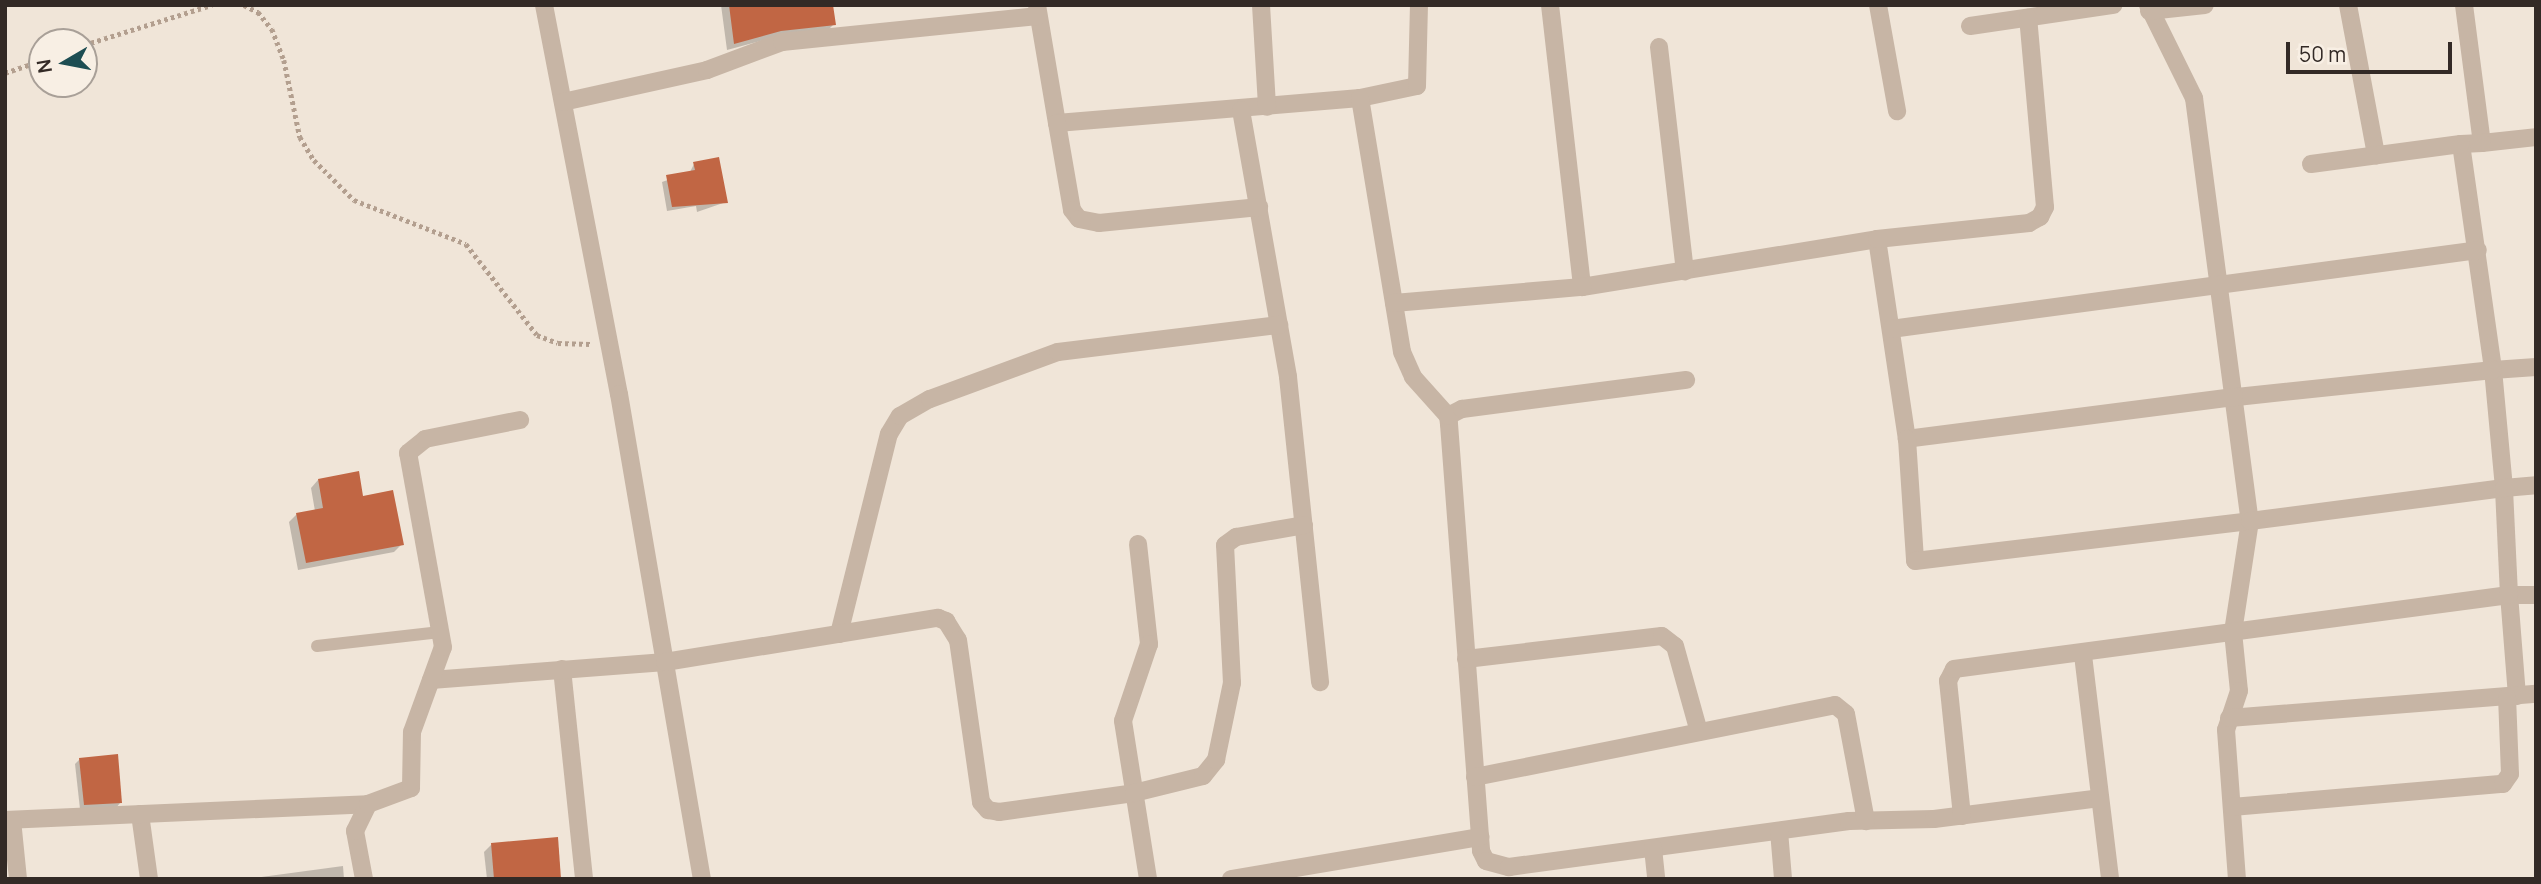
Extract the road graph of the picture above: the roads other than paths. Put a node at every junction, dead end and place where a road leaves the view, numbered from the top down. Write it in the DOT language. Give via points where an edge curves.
graph roads {
  1 [pos="544,5"];
  2 [pos="1261,5"];
  3 [pos="1419,5"];
  4 [pos="1550,5"];
  5 [pos="1878,5"];
  6 [pos="2113,5"];
  7 [pos="2205,5"];
  8 [pos="2348,5"];
  9 [pos="2464,5"];
  10 [pos="2148,8"];
  11 [pos="1037,11"];
  12 [pos="2028,18"];
  13 [pos="1970,26"];
  14 [pos="1659,47"];
  15 [pos="1360,98"];
  16 [pos="563,102"];
  17 [pos="1267,107"];
  18 [pos="1241,110"];
  19 [pos="1897,111"];
  20 [pos="1057,123"];
  21 [pos="2536,138"];
  22 [pos="2482,142"];
  23 [pos="2461,144"];
  24 [pos="2376,155"];
  25 [pos="2311,164"];
  26 [pos="1259,207"];
  27 [pos="1877,239"];
  28 [pos="2478,250"];
  29 [pos="1685,271"];
  30 [pos="1582,287"];
  31 [pos="2219,288"];
  32 [pos="1394,303"];
  33 [pos="1279,325"];
  34 [pos="1891,329"];
  35 [pos="2536,367"];
  36 [pos="2493,370"];
  37 [pos="1686,380"];
  38 [pos="2234,397"];
  39 [pos="1448,416"];
  40 [pos="520,420"];
  41 [pos="1907,439"];
  42 [pos="2536,485"];
  43 [pos="2504,488"];
  44 [pos="2249,521"];
  45 [pos="1304,525"];
  46 [pos="1138,544"];
  47 [pos="2536,594"];
  48 [pos="2509,595"];
  49 [pos="440,632"];
  50 [pos="2233,632"];
  51 [pos="839,634"];
  52 [pos="317,646"];
  53 [pos="2083,655"];
  54 [pos="1466,659"];
  55 [pos="665,662"];
  56 [pos="562,669"];
  57 [pos="431,680"];
  58 [pos="1321,682"];
  59 [pos="2536,695"];
  60 [pos="2512,696"];
  61 [pos="2230,718"];
  62 [pos="1699,732"];
  63 [pos="1475,777"];
  64 [pos="1134,793"];
  65 [pos="2100,798"];
  66 [pos="368,804"];
  67 [pos="2232,807"];
  68 [pos="140,814"];
  69 [pos="1962,816"];
  70 [pos="9,820"];
  71 [pos="1866,821"];
  72 [pos="1779,831"];
  73 [pos="1480,837"];
  74 [pos="1653,848"];
  75 [pos="18,879"];
  76 [pos="149,879"];
  77 [pos="363,879"];
  78 [pos="583,879"];
  79 [pos="702,879"];
  80 [pos="1148,879"];
  81 [pos="1231,879"];
  82 [pos="1656,879"];
  83 [pos="1783,879"];
  84 [pos="2110,879"];
  85 [pos="2237,879"];
  1 -- 16 [label="street"];
  2 -- 17 [label="street"];
  3 -- 15 [label="street" via="1417,86"];
  4 -- 30 [label="street"];
  5 -- 19 [label="street"];
  6 -- 12 [label="street"];
  7 -- 10 [label="street"];
  8 -- 24 [label="street"];
  9 -- 22 [label="street"];
  10 -- 31 [label="street" via="2194,98"];
  11 -- 16 [label="street" via="782,42 707,70"];
  11 -- 20 [label="street"];
  12 -- 13 [label="street"];
  12 -- 27 [label="street" via="2045,207 2040,217 2029,223"];
  14 -- 29 [label="street"];
  15 -- 17 [label="street"];
  15 -- 32 [label="street"];
  16 -- 55 [label="street"];
  17 -- 18 [label="street"];
  18 -- 20 [label="street"];
  18 -- 26 [label="street"];
  20 -- 26 [label="street" via="1072,210 1079,219 1099,223"];
  21 -- 22 [label="street"];
  22 -- 23 [label="street"];
  23 -- 24 [label="street"];
  23 -- 28 [label="street"];
  24 -- 25 [label="street"];
  26 -- 33 [label="street"];
  27 -- 29 [label="street"];
  27 -- 34 [label="street"];
  28 -- 31 [label="street"];
  28 -- 36 [label="street"];
  29 -- 30 [label="street"];
  30 -- 32 [label="street"];
  31 -- 34 [label="street"];
  31 -- 38 [label="street"];
  32 -- 39 [label="street" via="1406,364"];
  33 -- 45 [label="street"];
  33 -- 51 [label="street" via="1058,352 930,399 900,415 889,434"];
  34 -- 41 [label="street"];
  35 -- 36 [label="street"];
  36 -- 38 [label="street"];
  36 -- 43 [label="street"];
  37 -- 39 [label="street" via="1462,409"];
  38 -- 41 [label="street"];
  38 -- 44 [label="street"];
  39 -- 54 [label="street"];
  40 -- 49 [label="street" via="425,439 408,453"];
  41 -- 44 [label="street" via="1915,561"];
  42 -- 43 [label="street"];
  43 -- 44 [label="street"];
  43 -- 48 [label="street"];
  44 -- 50 [label="street"];
  45 -- 58 [label="street"];
  45 -- 64 [label="street" via="1236,537 1225,545 1232,683 1216,760 1203,776"];
  46 -- 64 [label="street" via="1150,635 1123,721"];
  47 -- 48 [label="street"];
  48 -- 50 [label="street"];
  48 -- 60 [label="street"];
  49 -- 52 [label="lane"];
  49 -- 57 [label="street" via="443,647"];
  50 -- 53 [label="street"];
  50 -- 61 [label="street" via="2239,691"];
  51 -- 55 [label="street"];
  51 -- 64 [label="street" via="938,618 946,621 958,639 981,802 988,810"];
  53 -- 65 [label="street"];
  53 -- 69 [label="street" via="1964,665 1949,674"];
  54 -- 62 [label="street" via="1662,636 1675,646"];
  54 -- 63 [label="street"];
  55 -- 56 [label="street"];
  55 -- 79 [label="street"];
  56 -- 57 [label="street"];
  56 -- 78 [label="street"];
  57 -- 66 [label="street" via="412,732 411,788"];
  59 -- 60 [label="street"];
  60 -- 61 [label="street"];
  60 -- 67 [label="street" via="2510,774 2503,784"];
  61 -- 67 [label="street" via="2226,730"];
  62 -- 63 [label="street"];
  62 -- 71 [label="street" via="1827,705 1841,708"];
  63 -- 73 [label="street"];
  64 -- 80 [label="street"];
  65 -- 69 [label="street"];
  65 -- 84 [label="street"];
  66 -- 68 [label="street"];
  66 -- 77 [label="street" via="355,831"];
  67 -- 85 [label="street"];
  68 -- 70 [label="street"];
  68 -- 76 [label="street"];
  69 -- 71 [label="street"];
  70 -- 75 [label="street"];
  71 -- 72 [label="street"];
  72 -- 74 [label="street"];
  72 -- 83 [label="street"];
  73 -- 74 [label="street" via="1486,862 1497,867"];
  73 -- 81 [label="street"];
  74 -- 82 [label="street"];
}
